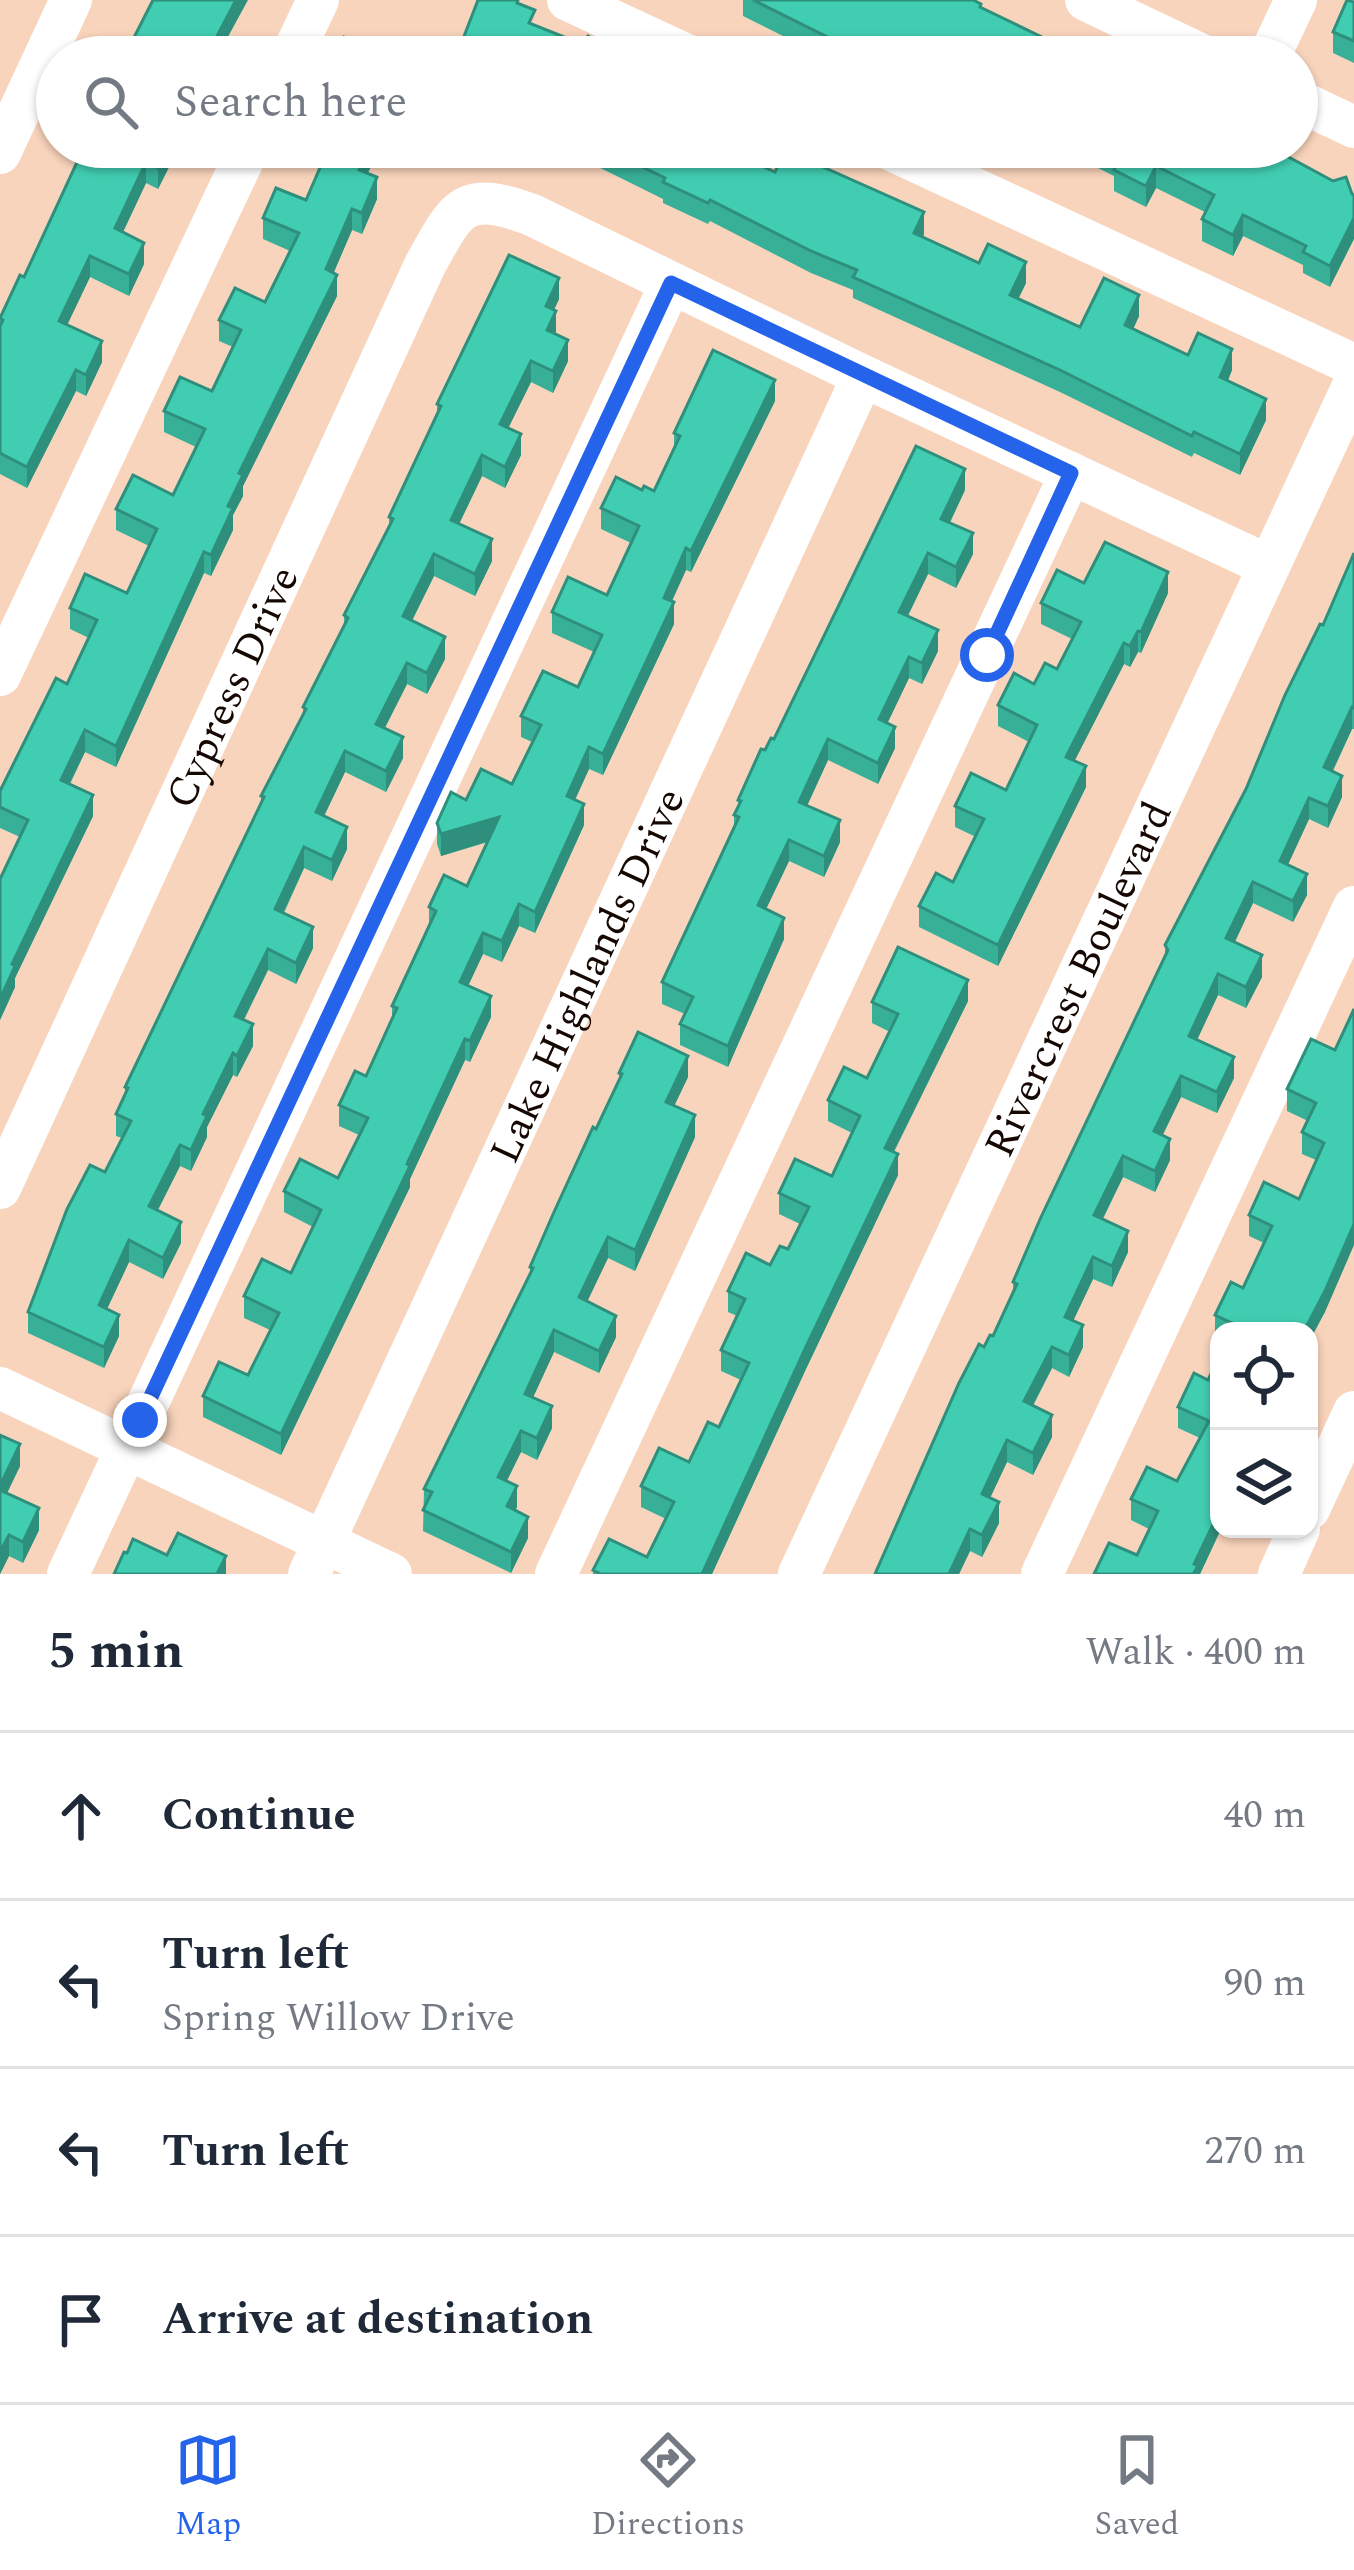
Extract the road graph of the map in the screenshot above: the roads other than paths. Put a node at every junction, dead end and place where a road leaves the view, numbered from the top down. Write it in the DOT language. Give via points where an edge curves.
graph roads {
  1 [pos="318,0"];
  2 [pos="568,0"];
  3 [pos="1086,0"];
  4 [pos="1296,0"];
  5 [pos="63,3"];
  6 [pos="49,36"];
  7 [pos="302,36"];
  8 [pos="646,36"];
  9 [pos="1162,36"];
  10 [pos="1279,36"];
  11 [pos="36,67"];
  12 [pos="1318,110"];
  13 [pos="1354,127"];
  14 [pos="0,153"];
  15 [pos="239,168"];
  16 [pos="930,168"];
  17 [pos="671,283"];
  18 [pos="1354,365"];
  19 [pos="862,376"];
  20 [pos="1354,384"];
  21 [pos="1071,473"];
  22 [pos="1269,566"];
  23 [pos="0,675"];
  24 [pos="1354,907"];
  25 [pos="0,1188"];
  26 [pos="0,1388"];
  27 [pos="1354,1412"];
  28 [pos="127,1448"];
  29 [pos="1318,1489"];
  30 [pos="1296,1538"];
  31 [pos="317,1558"];
  32 [pos="68,1574"];
  33 [pos="391,1574"];
  34 [pos="556,1574"];
  35 [pos="799,1574"];
  36 [pos="1042,1574"];
  37 [pos="1279,1574"];
  1 -- 7 [label="street"];
  2 -- 8 [label="street"];
  3 -- 9 [label="street"];
  4 -- 10 [label="street"];
  5 -- 6 [label="street"];
  11 -- 14 [label="street"];
  12 -- 13 [label="street"];
  15 -- 23 [label="street"];
  16 -- 18 [label="street"];
  17 -- 19 [label="street"];
  17 -- 25 [label="street, Cypress Drive" via="532,214 477,201 460,210 425,265"];
  17 -- 28 [label="street"];
  19 -- 21 [label="street"];
  19 -- 31 [label="street, Lake Highlands Drive"];
  20 -- 22 [label="street, Rivercrest Boulevard"];
  21 -- 22 [label="street"];
  21 -- 34 [label="street"];
  22 -- 35 [label="street, Rivercrest Boulevard"];
  24 -- 36 [label="street"];
  26 -- 28 [label="street"];
  27 -- 29 [label="street"];
  28 -- 31 [label="street"];
  28 -- 32 [label="street"];
  30 -- 37 [label="street"];
  31 -- 33 [label="street"];
}
